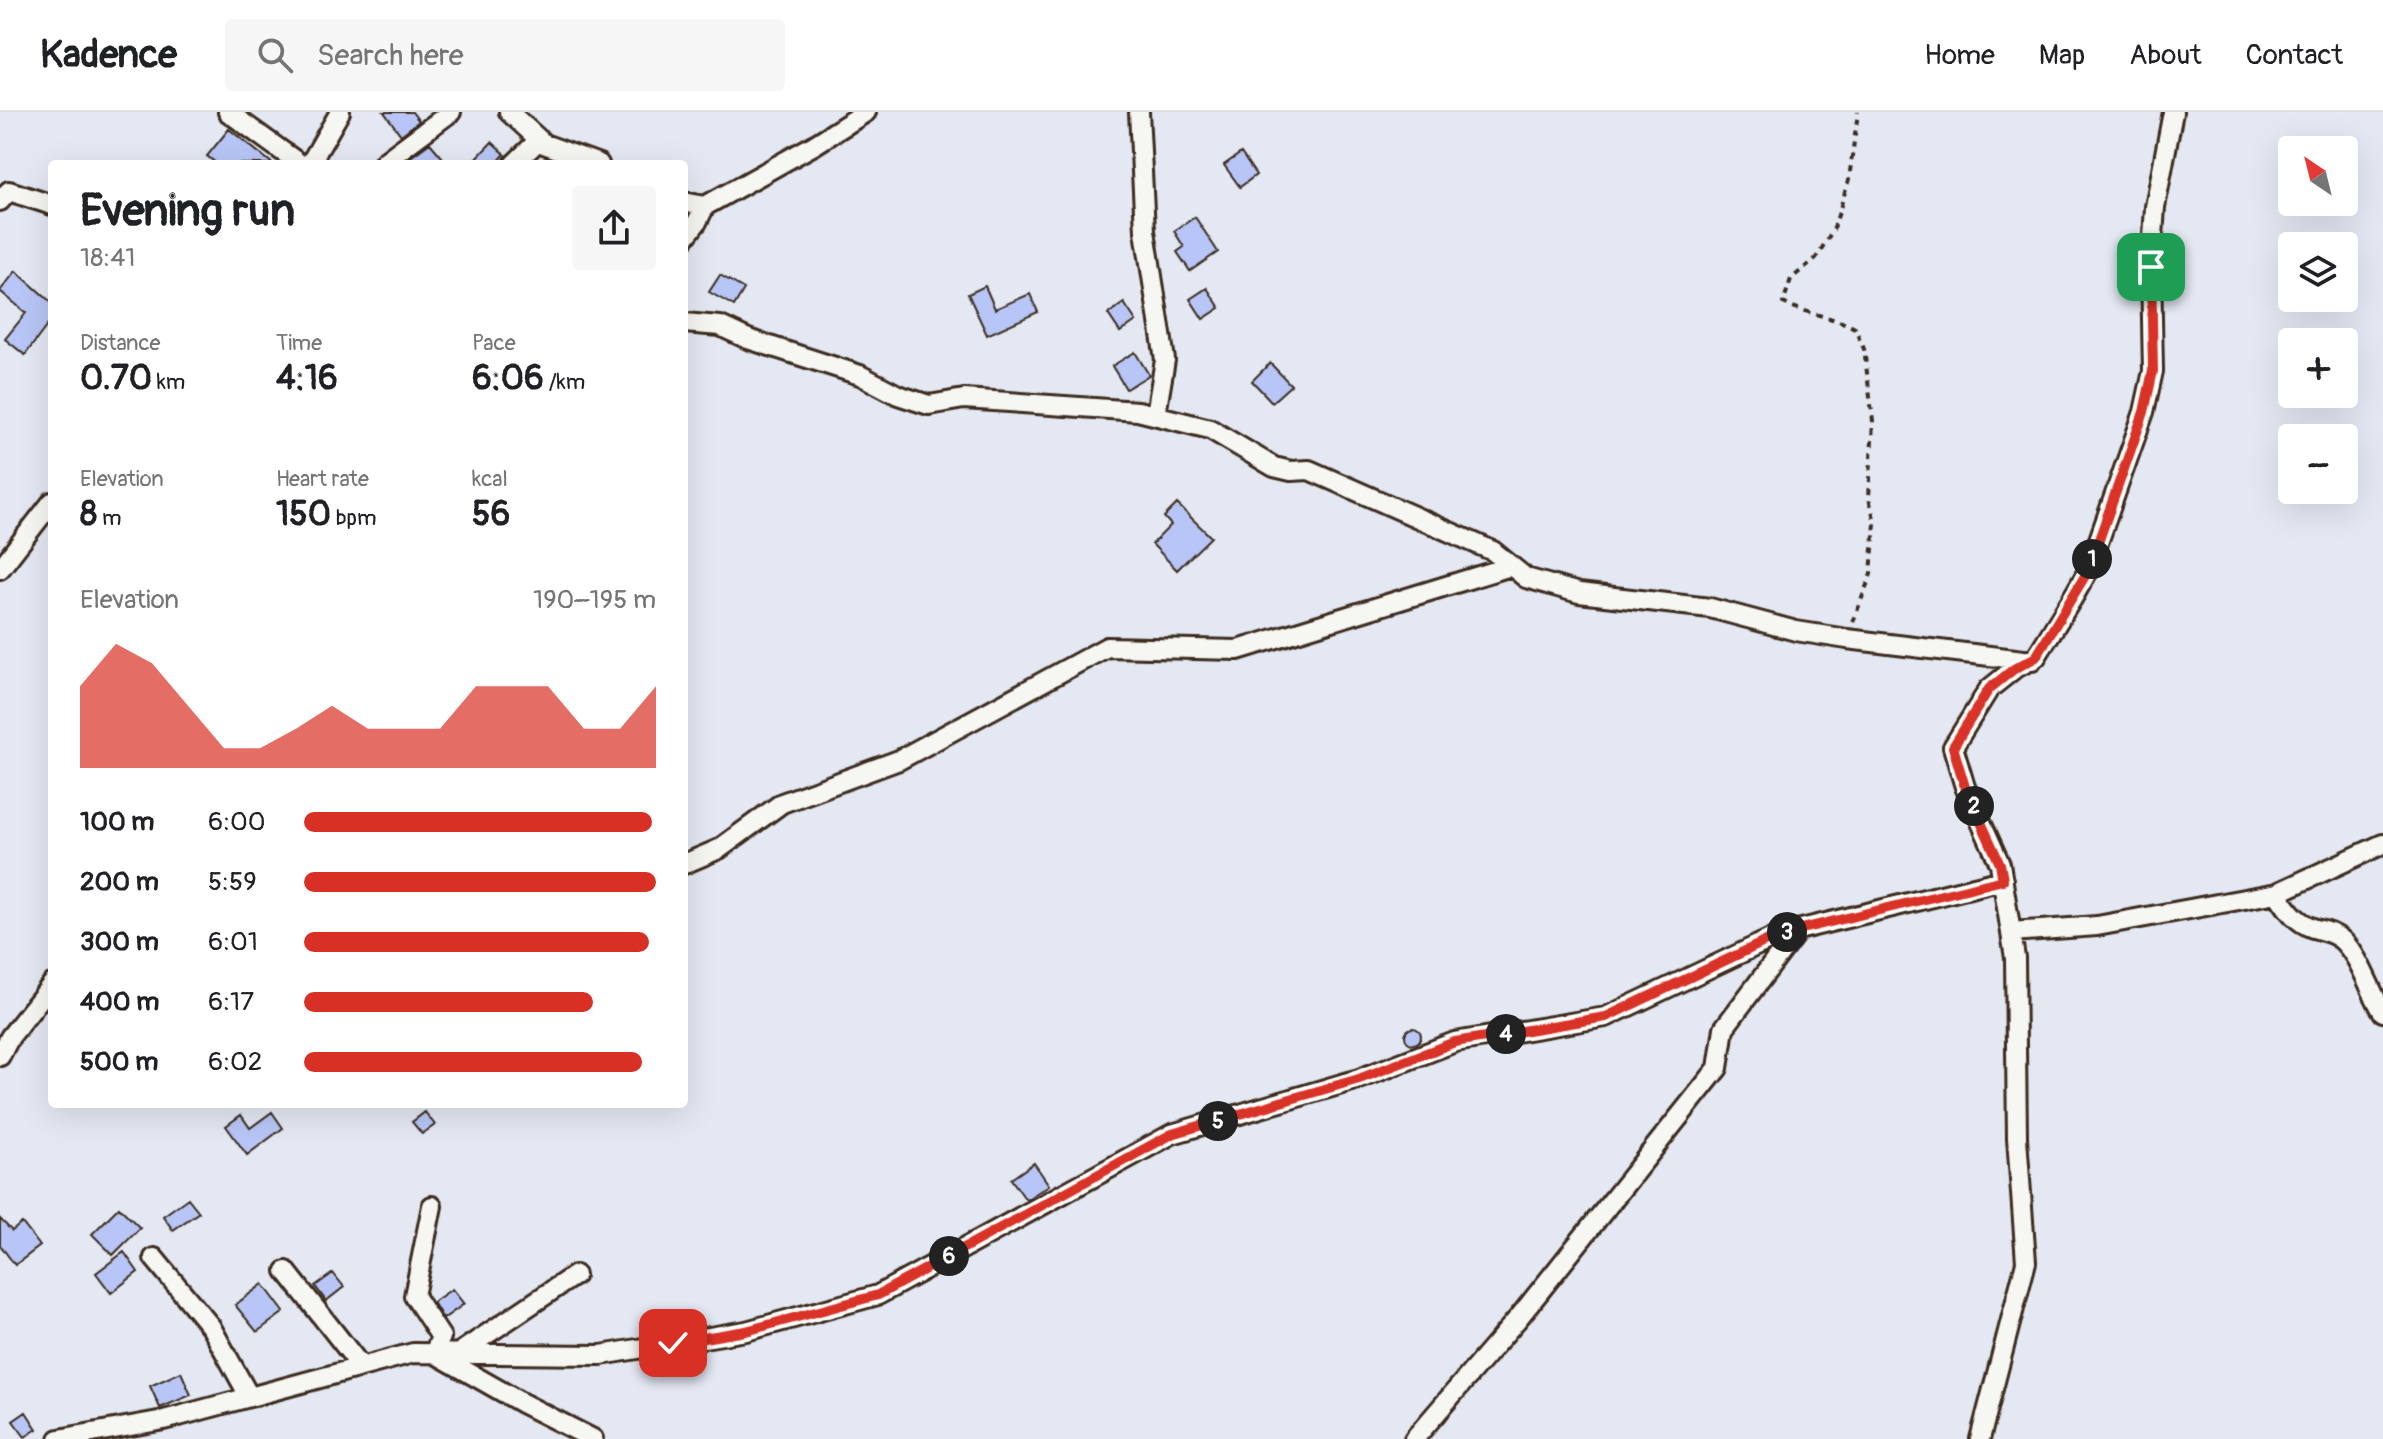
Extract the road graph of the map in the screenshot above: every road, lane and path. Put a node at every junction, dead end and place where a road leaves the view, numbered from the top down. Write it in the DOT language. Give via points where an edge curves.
graph roads {
  1 [pos="228,112"];
  2 [pos="340,112"];
  3 [pos="451,112"];
  4 [pos="509,112"];
  5 [pos="866,112"];
  6 [pos="1139,112"];
  7 [pos="1858,112"];
  8 [pos="2173,112"];
  9 [pos="539,140"];
  10 [pos="309,160"];
  11 [pos="313,160"];
  12 [pos="387,160"];
  13 [pos="518,160"];
  14 [pos="587,160"];
  15 [pos="0,201"];
  16 [pos="688,203"];
  17 [pos="48,204"];
  18 [pos="705,206"];
  19 [pos="688,234"];
  20 [pos="688,323"];
  21 [pos="1156,414"];
  22 [pos="48,507"];
  23 [pos="1511,566"];
  24 [pos="0,569"];
  25 [pos="1847,639"];
  26 [pos="2032,661"];
  27 [pos="2383,844"];
  28 [pos="688,862"];
  29 [pos="2003,880"];
  30 [pos="2277,893"];
  31 [pos="1798,930"];
  32 [pos="2011,932"];
  33 [pos="48,989"];
  34 [pos="2383,1012"];
  35 [pos="0,1056"];
  36 [pos="432,1206"];
  37 [pos="154,1258"];
  38 [pos="286,1271"];
  39 [pos="575,1275"];
  40 [pos="434,1353"];
  41 [pos="459,1353"];
  42 [pos="360,1365"];
  43 [pos="249,1396"];
  44 [pos="59,1439"];
  45 [pos="593,1439"];
  46 [pos="1414,1439"];
  47 [pos="1980,1439"];
  1 -- 10 [label="street"];
  2 -- 11 [label="street"];
  3 -- 12 [label="street"];
  4 -- 9 [label="street"];
  5 -- 18 [label="street"];
  6 -- 21 [label="street" via="1145,231 1165,360"];
  7 -- 25 [label="path" via="1849,179 1834,228 1816,258 1791,279 1783,303 1855,328 1864,349 1873,421 1869,498 1875,523 1871,574"];
  8 -- 26 [label="street" via="2155,207 2153,371 2144,412 2088,571"];
  9 -- 13 [label="street"];
  9 -- 14 [label="street"];
  15 -- 17 [label="street" via="9,191"];
  16 -- 18 [label="street"];
  18 -- 19 [label="street"];
  20 -- 21 [label="street" via="720,326 929,405 964,399"];
  21 -- 23 [label="street" via="1210,429 1274,467 1309,470 1401,509 1493,551"];
  22 -- 24 [label="street"];
  23 -- 25 [label="street" via="1526,578 1579,593 1710,608"];
  23 -- 28 [label="street" via="1238,650 1107,647 899,760 782,803 719,849"];
  25 -- 26 [label="street"];
  26 -- 29 [label="street" via="1989,689 1953,747"];
  27 -- 30 [label="street"];
  29 -- 31 [label="street"];
  29 -- 32 [label="street"];
  30 -- 32 [label="street" via="2097,926"];
  30 -- 34 [label="street" via="2292,916 2343,941"];
  31 -- 41 [label="street" via="1606,1017 1455,1042 1359,1079 1172,1134 878,1295 746,1331 601,1355"];
  31 -- 46 [label="street" via="1724,1028 1718,1068 1520,1316"];
  32 -- 47 [label="street" via="2026,1262"];
  33 -- 35 [label="street"];
  36 -- 40 [label="street" via="414,1296 441,1337"];
  37 -- 43 [label="street" via="211,1327"];
  38 -- 42 [label="street"];
  39 -- 41 [label="street"];
  40 -- 41 [label="street"];
  40 -- 42 [label="street"];
  40 -- 45 [label="street"];
  42 -- 43 [label="street"];
  43 -- 44 [label="street" via="164,1420"];
}
